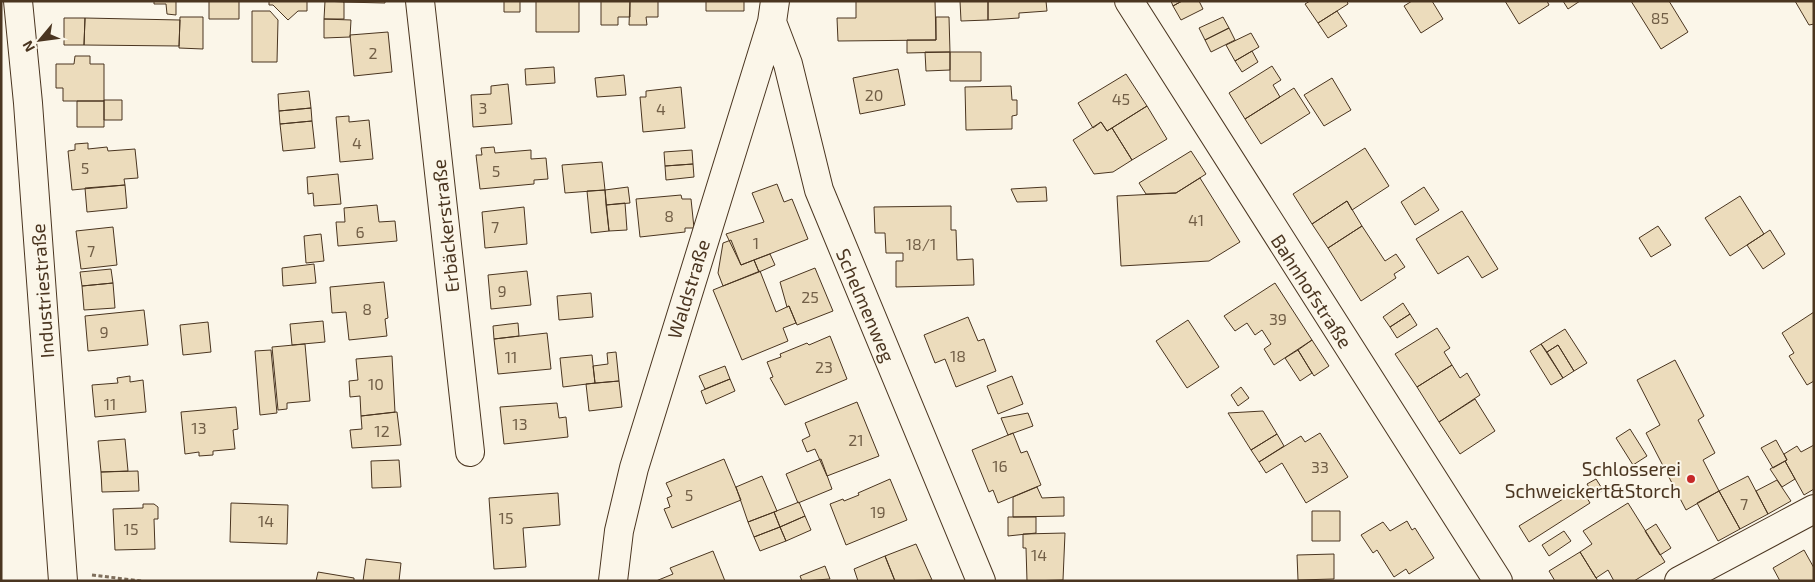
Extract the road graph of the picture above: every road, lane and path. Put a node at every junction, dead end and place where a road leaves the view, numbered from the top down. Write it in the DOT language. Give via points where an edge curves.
graph roads {
  1 [pos="18,1"];
  2 [pos="420,1"];
  3 [pos="1128,1"];
  4 [pos="774,12"];
  5 [pos="470,452"];
  6 [pos="1814,509"];
  7 [pos="63,576"];
  8 [pos="141,581"];
  9 [pos="613,581"];
  10 [pos="981,581"];
  11 [pos="1498,581"];
  12 [pos="1679,581"];
  1 -- 7 [label="street, Industriestraße"];
  2 -- 5 [label="street, Erbäckerstraße"];
  3 -- 11 [label="street, Bahnhofstraße"];
  4 -- 9 [label="street, Waldstraße" via="634,468 619,531"];
  4 -- 10 [label="street, Schelmenweg" via="819,190"];
  6 -- 12 [label="street"];
  7 -- 8 [label="path"];
}
